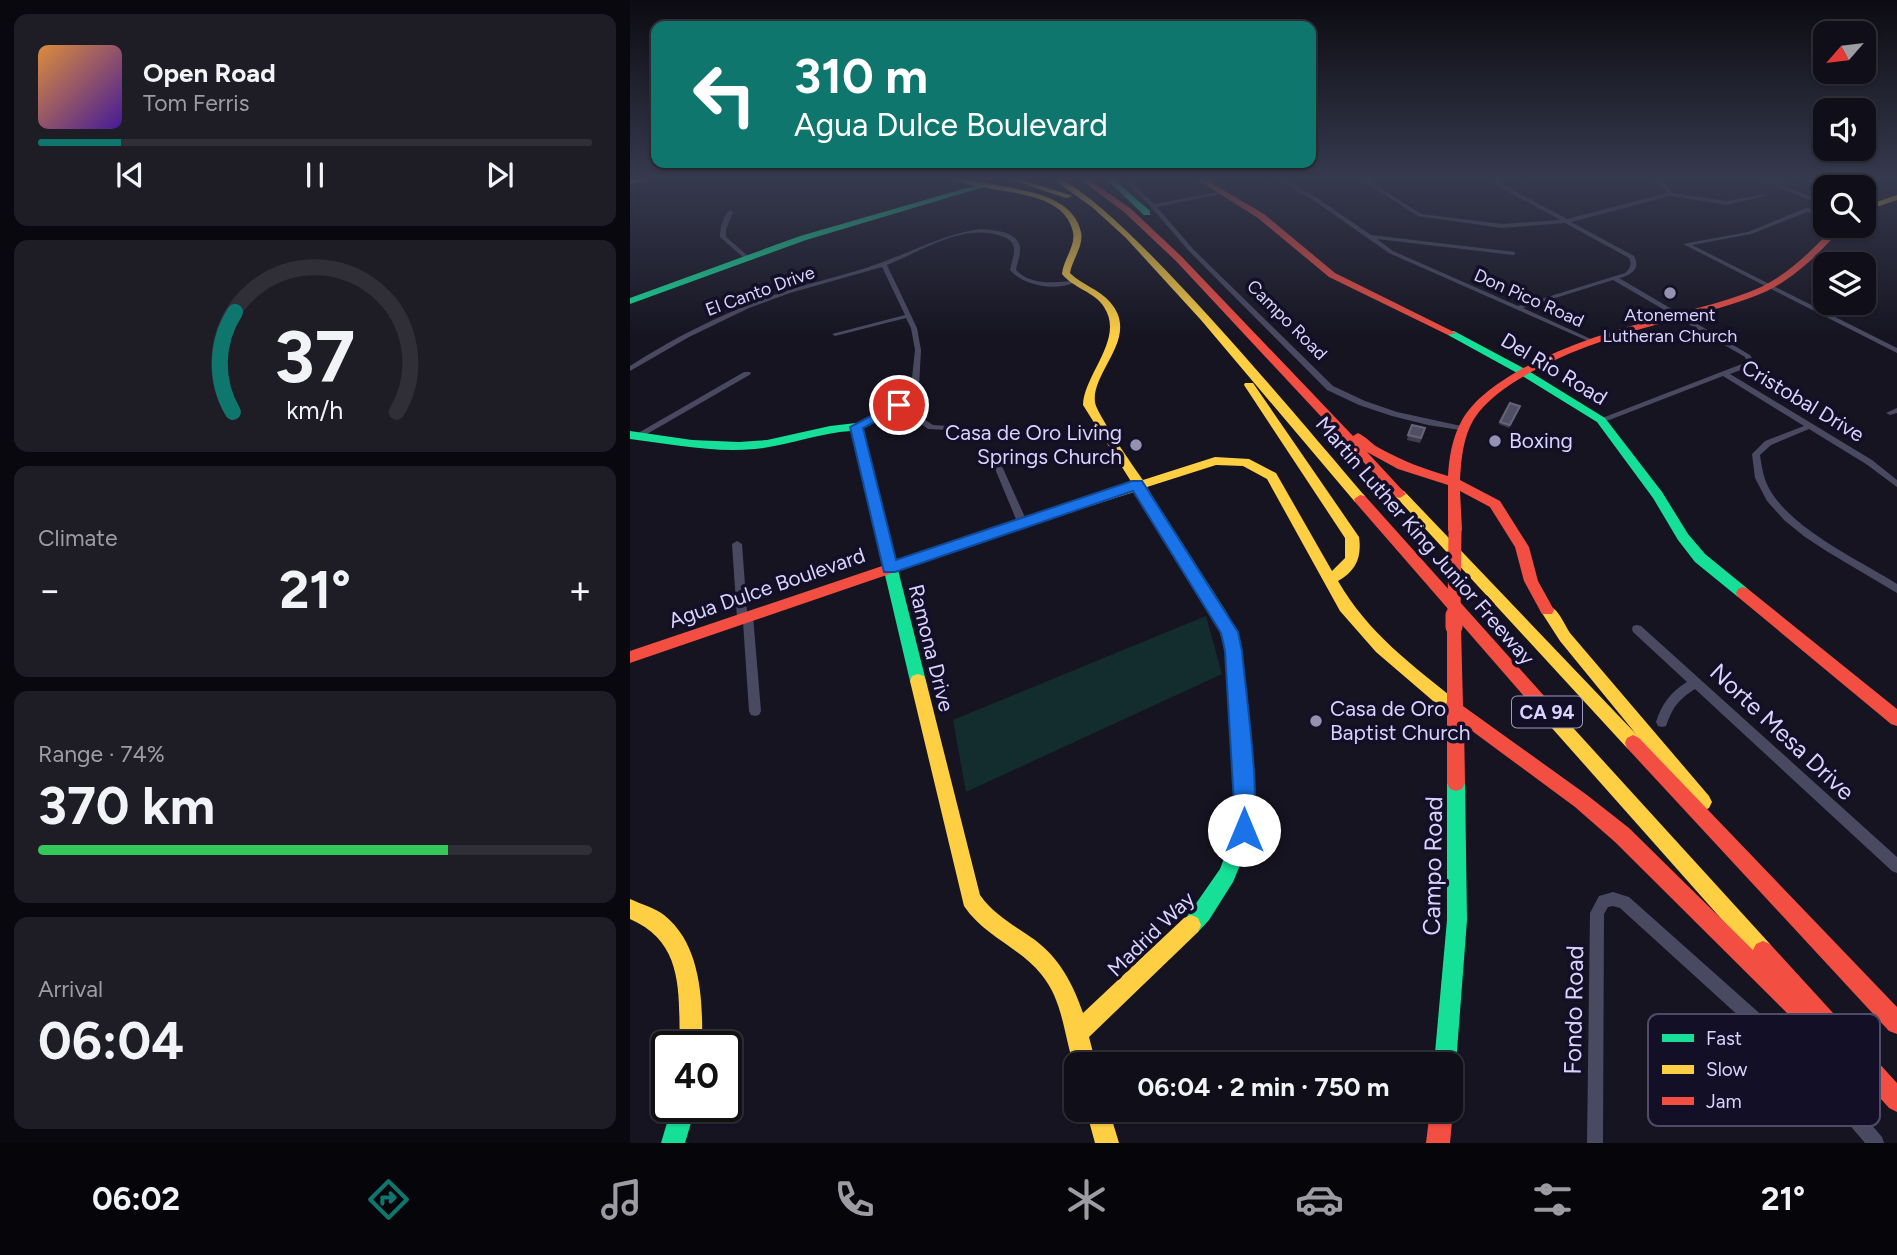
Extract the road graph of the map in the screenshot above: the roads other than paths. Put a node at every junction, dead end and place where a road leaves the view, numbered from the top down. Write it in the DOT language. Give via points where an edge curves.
graph roads {
  1 [pos="723,230"];
  2 [pos="833,230"];
  3 [pos="1077,230"];
  4 [pos="1123,230"];
  5 [pos="1149,230"];
  6 [pos="1158,230"];
  7 [pos="1174,230"];
  8 [pos="1278,230"];
  9 [pos="1360,230"];
  10 [pos="1584,230"];
  11 [pos="1756,230"];
  12 [pos="1370,237"];
  13 [pos="1829,238"];
  14 [pos="1513,253"];
  15 [pos="747,257"];
  16 [pos="1179,259"];
  17 [pos="884,264"];
  18 [pos="1614,278"];
  19 [pos="1073,282"];
  20 [pos="1768,286"];
  21 [pos="630,301"];
  22 [pos="1517,309"];
  23 [pos="908,316"];
  24 [pos="1679,316"];
  25 [pos="1204,318"];
  26 [pos="1244,328"];
  27 [pos="835,334"];
  28 [pos="1590,340"];
  29 [pos="1897,351"];
  30 [pos="630,369"];
  31 [pos="1523,372"];
  32 [pos="747,373"];
  33 [pos="1725,374"];
  34 [pos="899,405"];
  35 [pos="1601,420"];
  36 [pos="1810,426"];
  37 [pos="856,427"];
  38 [pos="944,428"];
  39 [pos="1463,429"];
  40 [pos="633,435"];
  41 [pos="997,464"];
  42 [pos="1453,482"];
  43 [pos="1137,484"];
  44 [pos="1897,485"];
  45 [pos="1023,524"];
  46 [pos="737,544"];
  47 [pos="890,568"];
  48 [pos="1328,580"];
  49 [pos="1897,589"];
  50 [pos="745,617"];
  51 [pos="1637,629"];
  52 [pos="630,657"];
  53 [pos="1696,682"];
  54 [pos="1452,707"];
  55 [pos="755,711"];
  56 [pos="1897,719"];
  57 [pos="1662,722"];
  58 [pos="1897,866"];
  59 [pos="1755,873"];
  60 [pos="630,909"];
  61 [pos="1748,1014"];
  62 [pos="1804,1014"];
  63 [pos="1819,1014"];
  64 [pos="1897,1023"];
  65 [pos="691,1031"];
  66 [pos="1076,1034"];
  67 [pos="1081,1052"];
  68 [pos="1446,1052"];
  69 [pos="1880,1081"];
  70 [pos="1880,1092"];
  71 [pos="1897,1100"];
  72 [pos="1897,1109"];
  73 [pos="679,1122"];
  74 [pos="1101,1122"];
  75 [pos="1440,1122"];
  76 [pos="1862,1126"];
  77 [pos="673,1143"];
  78 [pos="1107,1143"];
  79 [pos="1438,1143"];
  80 [pos="1595,1143"];
  81 [pos="1876,1143"];
  1 -- 15 [label="street" via="723,237"];
  2 -- 15 [label="main road"];
  3 -- 19 [label="main road" via="1077,246 1065,268"];
  4 -- 25 [label="main road, Martin Luther King Junior Freeway / CA 94"];
  5 -- 16 [label="main road, Martin Luther King Junior Freeway / CA 94"];
  6 -- 16 [label="main road"];
  7 -- 39 [label="street, Campo Road" via="1330,388 1382,412"];
  8 -- 31 [label="main road, Del Rio Road" via="1332,275"];
  9 -- 12 [label="street, Don Pico Road"];
  10 -- 18 [label="street" via="1632,257 1632,270"];
  11 -- 20 [label="street" via="1686,244"];
  12 -- 14 [label="street"];
  12 -- 22 [label="street, Don Pico Road" via="1393,253"];
  13 -- 20 [label="main road" via="1812,257"];
  15 -- 21 [label="main road"];
  16 -- 26 [label="main road, Martin Luther King Junior Freeway / CA 94"];
  17 -- 19 [label="street, El Canto Drive" via="960,234 994,231 1017,244 1013,267 1018,276 1041,283"];
  17 -- 23 [label="street"];
  17 -- 30 [label="street, El Canto Drive" via="786,293 691,332"];
  18 -- 22 [label="street"];
  18 -- 24 [label="street, Cristobal Drive"];
  19 -- 43 [label="main road, Madrid Way" via="1102,298 1114,313 1113,350 1089,388 1088,400"];
  20 -- 24 [label="main road"];
  20 -- 29 [label="street"];
  22 -- 28 [label="street, Don Pico Road"];
  23 -- 27 [label="street"];
  23 -- 34 [label="street" via="917,343 915,387"];
  24 -- 28 [label="main road"];
  24 -- 33 [label="street, Cristobal Drive" via="1748,356 1751,363"];
  25 -- 48 [label="main road" via="1352,537 1353,564"];
  25 -- 63 [label="main road, Martin Luther King Junior Freeway / CA 94" via="1467,623"];
  26 -- 42 [label="main road" via="1371,449 1402,466"];
  26 -- 59 [label="main road, Martin Luther King Junior Freeway / CA 94"];
  28 -- 31 [label="main road"];
  31 -- 35 [label="main road, Del Rio Road"];
  31 -- 39 [label="main road" via="1478,404"];
  32 -- 40 [label="street"];
  33 -- 35 [label="street"];
  33 -- 36 [label="street, Cristobal Drive"];
  34 -- 37 [label="street"];
  34 -- 38 [label="street" via="931,426"];
  35 -- 56 [label="main road, Del Rio Road" via="1700,558"];
  36 -- 44 [label="street, Cristobal Drive"];
  36 -- 49 [label="street" via="1768,443 1756,454 1757,469 1771,500 1790,522"];
  37 -- 40 [label="main road" via="822,429 753,446"];
  37 -- 47 [label="main road, Ramona Drive"];
  39 -- 42 [label="main road, Campo Road"];
  41 -- 45 [label="street"];
  42 -- 54 [label="main road, Campo Road, bridge"];
  42 -- 59 [label="main road" via="1485,496 1504,516 1522,547 1531,581 1564,637 1722,824"];
  43 -- 45 [label="main road, Agua Dulce Boulevard"];
  43 -- 48 [label="main road, Agua Dulce Boulevard" via="1217,460 1239,460 1261,468 1278,485"];
  43 -- 66 [label="main road, Madrid Way" via="1229,632 1234,651 1244,830 1232,871 1208,909"];
  45 -- 47 [label="main road, Agua Dulce Boulevard"];
  46 -- 50 [label="street"];
  47 -- 50 [label="main road, Agua Dulce Boulevard"];
  47 -- 66 [label="main road, Ramona Drive" via="971,899 988,922 1046,963 1065,997"];
  48 -- 54 [label="main road, Agua Dulce Boulevard" via="1381,648"];
  50 -- 52 [label="main road, Agua Dulce Boulevard"];
  50 -- 55 [label="street"];
  51 -- 53 [label="street, Norte Mesa Drive"];
  53 -- 57 [label="street" via="1665,708"];
  53 -- 58 [label="street, Norte Mesa Drive"];
  54 -- 62 [label="main road, Agua Dulce Boulevard" via="1621,834"];
  54 -- 68 [label="main road, Campo Road" via="1457,923"];
  59 -- 64 [label="main road, Martin Luther King Junior Freeway / CA 94"];
  60 -- 65 [label="main road" via="657,923 679,954 690,993"];
  61 -- 80 [label="street, Fondo Road" via="1624,902 1604,901 1597,913"];
  66 -- 67 [label="main road, Ramona Drive"];
  69 -- 71 [label="main road, Martin Luther King Junior Freeway / CA 94"];
  70 -- 72 [label="main road, Agua Dulce Boulevard"];
  73 -- 77 [label="main road"];
  74 -- 78 [label="main road"];
  75 -- 79 [label="main road"];
  76 -- 81 [label="street, Fondo Road"];
}
